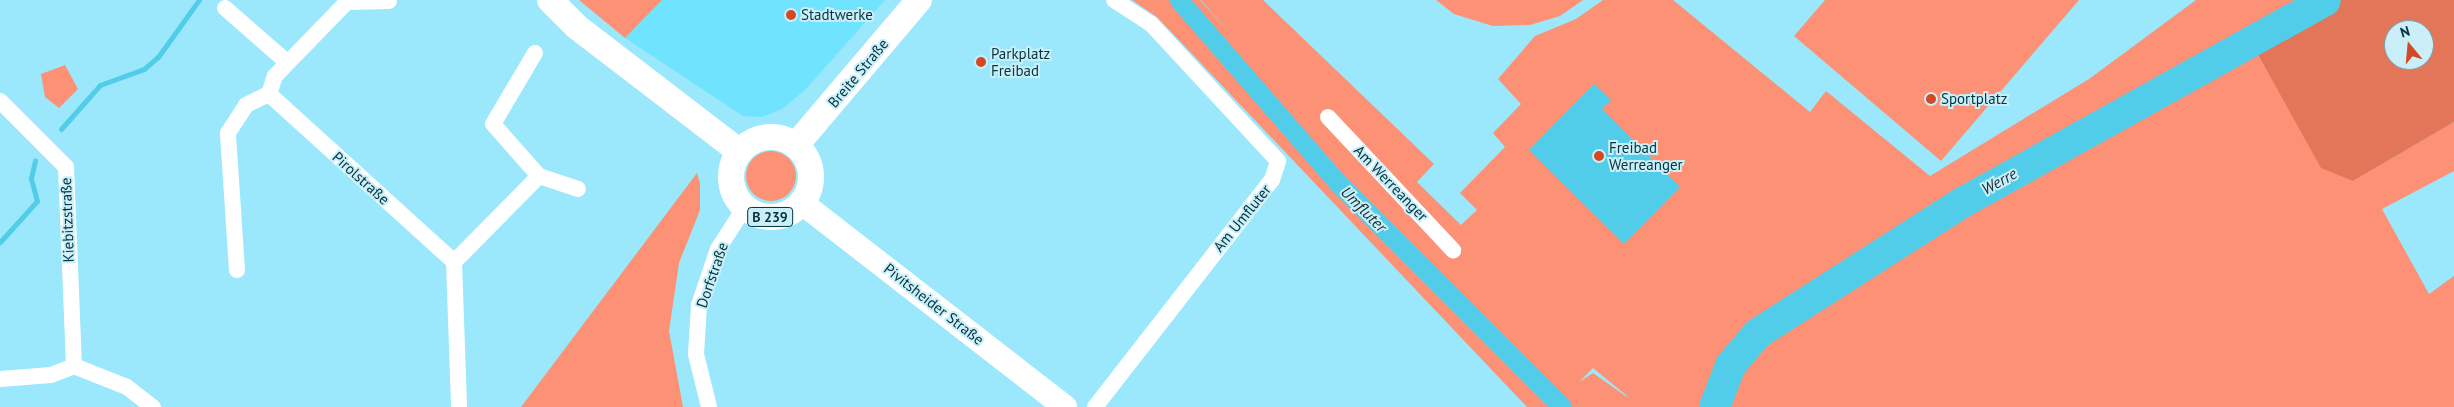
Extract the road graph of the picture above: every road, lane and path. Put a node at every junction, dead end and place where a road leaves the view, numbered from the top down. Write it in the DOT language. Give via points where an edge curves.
graph roads {
  1 [pos="389,0"];
  2 [pos="550,0"];
  3 [pos="919,0"];
  4 [pos="1114,0"];
  5 [pos="349,1"];
  6 [pos="225,8"];
  7 [pos="535,54"];
  8 [pos="287,62"];
  9 [pos="269,94"];
  10 [pos="0,100"];
  11 [pos="1328,117"];
  12 [pos="796,145"];
  13 [pos="740,152"];
  14 [pos="539,176"];
  15 [pos="578,189"];
  16 [pos="802,203"];
  17 [pos="744,207"];
  18 [pos="1453,250"];
  19 [pos="454,262"];
  20 [pos="237,270"];
  21 [pos="74,366"];
  22 [pos="0,379"];
  23 [pos="153,407"];
  24 [pos="459,407"];
  25 [pos="709,407"];
  26 [pos="1065,407"];
  27 [pos="1095,407"];
  1 -- 5 [label="street"];
  2 -- 13 [label="main road" via="577,27"];
  3 -- 12 [label="main road, Breite Straße"];
  4 -- 27 [label="street, Am Umfluter" via="1151,24 1278,160 1272,180"];
  5 -- 8 [label="street"];
  6 -- 8 [label="street"];
  7 -- 14 [label="street" via="493,124"];
  8 -- 9 [label="street" via="275,76"];
  9 -- 19 [label="street, Pirolstraße"];
  9 -- 20 [label="street" via="246,105 228,133"];
  10 -- 21 [label="street, Kiebitzstraße" via="66,167"];
  11 -- 18 [label="street, Am Werreanger"];
  12 -- 13 [label="main road" via="779,138 760,138"];
  12 -- 16 [label="main road, B 239" via="807,158 811,173 810,189"];
  13 -- 17 [label="main road, B 239" via="731,174 737,198"];
  14 -- 15 [label="street"];
  14 -- 19 [label="street"];
  16 -- 17 [label="main road, B 239" via="780,216 762,215"];
  16 -- 26 [label="main road, Pivitsheider Straße"];
  17 -- 25 [label="street, Dorfstraße" via="718,249 699,305 696,354"];
  19 -- 24 [label="street"];
  21 -- 22 [label="street" via="51,375"];
  21 -- 23 [label="street" via="127,387"];
}
